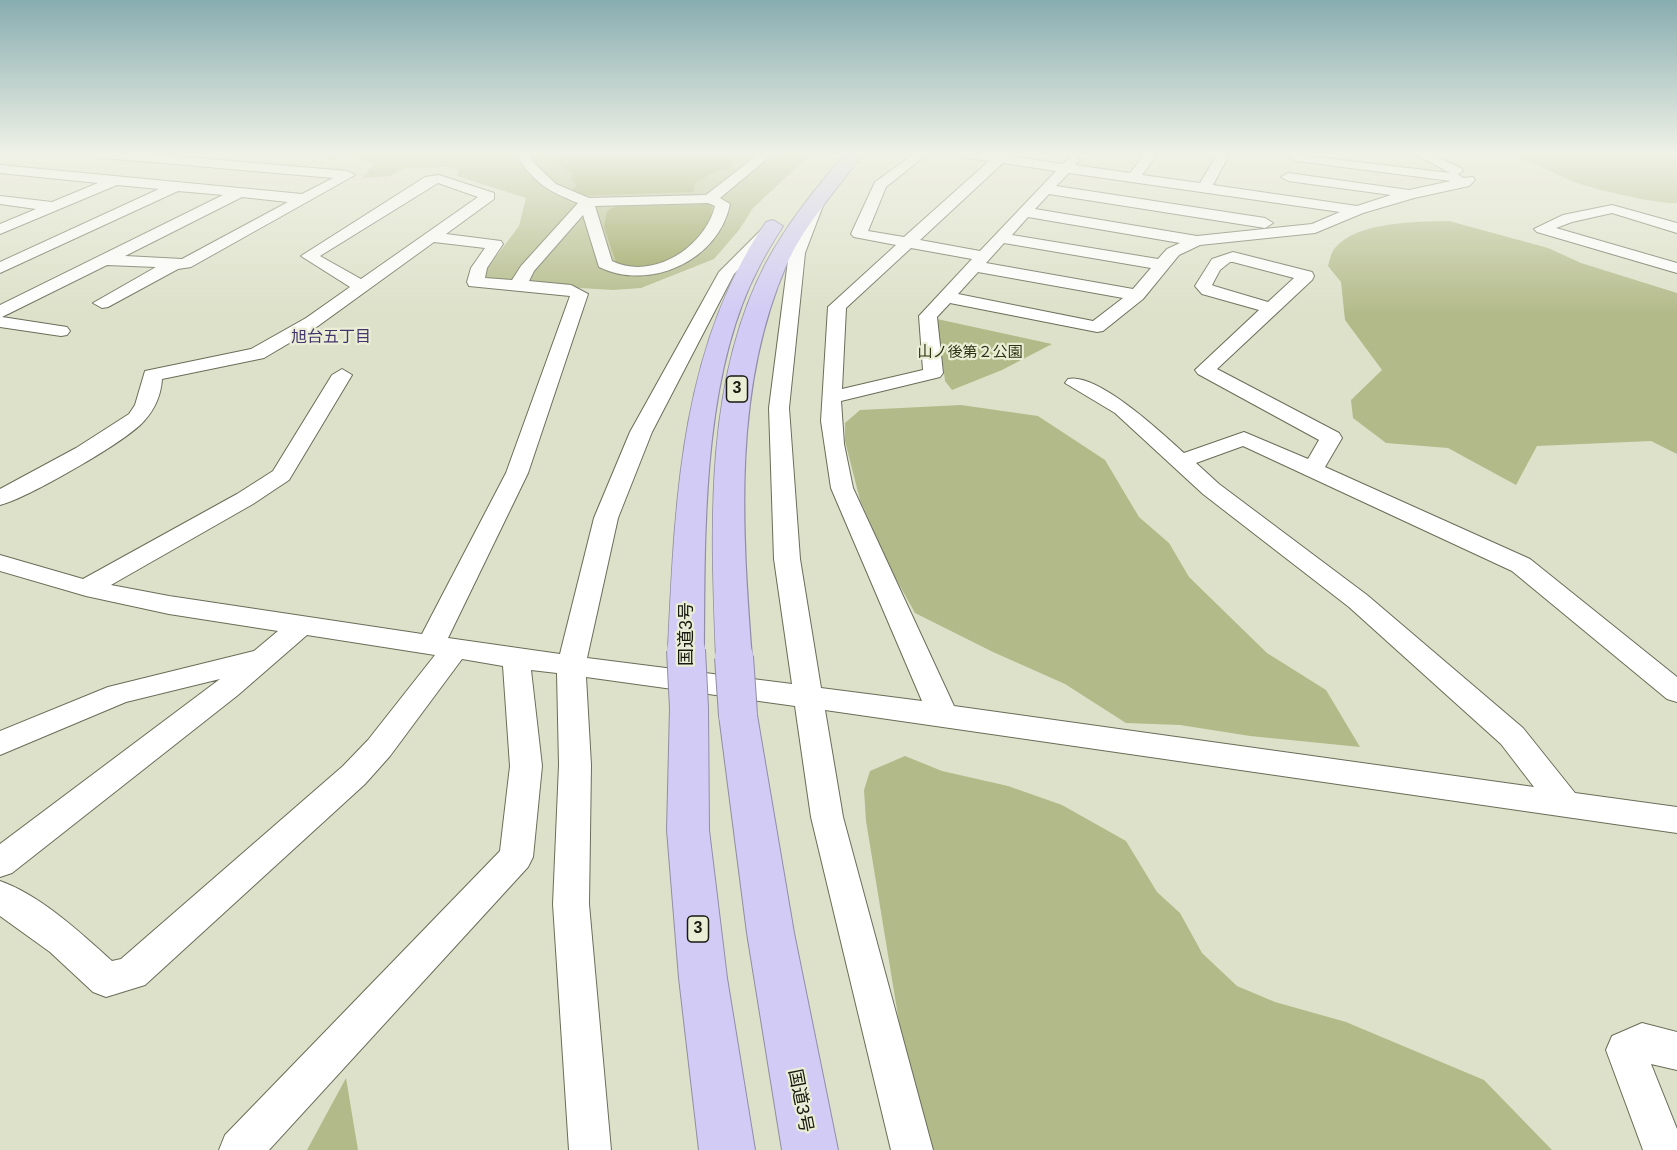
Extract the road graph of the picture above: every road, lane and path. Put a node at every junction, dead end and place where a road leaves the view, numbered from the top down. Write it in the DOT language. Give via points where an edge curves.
graph roads {
  1 [pos="53,207"];
  2 [pos="133,207"];
  3 [pos="212,207"];
  4 [pos="290,207"];
  5 [pos="387,207"];
  6 [pos="474,207"];
  7 [pos="582,207"];
  8 [pos="587,207"];
  9 [pos="722,207"];
  10 [pos="786,207"];
  11 [pos="810,207"];
  12 [pos="816,207"];
  13 [pos="871,207"];
  14 [pos="947,207"];
  15 [pos="1030,207"];
  16 [pos="1158,207"];
  17 [pos="1334,207"];
  18 [pos="1369,207"];
  19 [pos="1358,210"];
  20 [pos="1025,212"];
  21 [pos="1677,228"];
  22 [pos="0,230"];
  23 [pos="769,230"];
  24 [pos="1307,230"];
  25 [pos="431,237"];
  26 [pos="1001,238"];
  27 [pos="1197,241"];
  28 [pos="908,242"];
  29 [pos="106,260"];
  30 [pos="979,261"];
  31 [pos="174,264"];
  32 [pos="1163,265"];
  33 [pos="0,268"];
  34 [pos="1677,268"];
  35 [pos="361,286"];
  36 [pos="518,287"];
  37 [pos="1137,295"];
  38 [pos="945,297"];
  39 [pos="102,303"];
  40 [pos="1272,308"];
  41 [pos="0,312"];
  42 [pos="0,322"];
  43 [pos="61,330"];
  44 [pos="342,375"];
  45 [pos="1075,383"];
  46 [pos="831,398"];
  47 [pos="1179,462"];
  48 [pos="1314,469"];
  49 [pos="0,498"];
  50 [pos="0,563"];
  51 [pos="86,588"];
  52 [pos="302,625"];
  53 [pos="443,646"];
  54 [pos="263,658"];
  55 [pos="516,658"];
  56 [pos="571,666"];
  57 [pos="1677,692"];
  58 [pos="808,699"];
  59 [pos="943,715"];
  60 [pos="0,744"];
  61 [pos="1565,803"];
  62 [pos="1677,820"];
  63 [pos="0,862"];
  64 [pos="0,896"];
  65 [pos="1677,1051"];
  66 [pos="240,1150"];
  67 [pos="590,1150"];
  68 [pos="727,1150"];
  69 [pos="810,1150"];
  70 [pos="912,1150"];
  71 [pos="1664,1150"];
  1 -- 22 [label="street"];
  2 -- 33 [label="street"];
  3 -- 29 [label="street"];
  4 -- 31 [label="street" via="185,264"];
  5 -- 35 [label="street" via="309,256"];
  6 -- 25 [label="street"];
  7 -- 36 [label="street" via="526,269"];
  8 -- 9 [label="street" via="605,264 629,271 662,266 699,248 707,240"];
  10 -- 23 [label="highway, 国道3号 / 3"];
  11 -- 69 [label="highway, 国道3号 / 3, bridge" via="773,268 740,370 731,438 727,550 738,715 753,831"];
  12 -- 58 [label="street" via="797,253 779,408 787,559"];
  13 -- 28 [label="street" via="860,234"];
  14 -- 28 [label="street"];
  15 -- 20 [label="street"];
  16 -- 24 [label="street"];
  17 -- 19 [label="street"];
  18 -- 19 [label="street"];
  19 -- 24 [label="street"];
  20 -- 26 [label="street"];
  20 -- 27 [label="street"];
  21 -- 34 [label="street" via="1612,209 1568,218 1542,229"];
  23 -- 56 [label="street" via="727,272 641,432 606,518"];
  23 -- 68 [label="highway, 国道3号 / 3, bridge" via="733,302 713,366 699,441 688,547 688,830 703,978"];
  24 -- 27 [label="street"];
  25 -- 35 [label="street"];
  25 -- 36 [label="street" via="495,244 475,282"];
  26 -- 30 [label="street"];
  26 -- 32 [label="street"];
  27 -- 32 [label="street" via="1173,252"];
  28 -- 30 [label="street"];
  28 -- 46 [label="street" via="837,307"];
  29 -- 31 [label="street"];
  29 -- 41 [label="street"];
  30 -- 37 [label="street"];
  30 -- 38 [label="street"];
  31 -- 39 [label="street"];
  32 -- 37 [label="street"];
  35 -- 49 [label="street" via="312,322 257,354 152,375 145,406 136,418 84,453"];
  36 -- 53 [label="street" via="571,290 579,294 517,473"];
  37 -- 38 [label="street" via="1097,327"];
  38 -- 46 [label="street" via="928,316 933,373"];
  40 -- 40 [label="street" via="1306,276 1233,257 1221,258 1214,264 1203,286 1208,290"];
  40 -- 48 [label="street" via="1205,370 1331,438"];
  42 -- 43 [label="street"];
  44 -- 51 [label="street" via="281,475"];
  45 -- 47 [label="street" via="1122,409"];
  46 -- 59 [label="street" via="836,467 842,488"];
  47 -- 48 [label="street" via="1244,438"];
  47 -- 61 [label="street" via="1358,601 1512,736"];
  48 -- 57 [label="street" via="1521,565"];
  50 -- 51 [label="street"];
  51 -- 52 [label="street"];
  52 -- 53 [label="street"];
  52 -- 54 [label="street"];
  53 -- 55 [label="street"];
  53 -- 64 [label="street" via="379,748 354,775 132,973 106,980 63,940"];
  54 -- 60 [label="street" via="118,694"];
  54 -- 63 [label="street"];
  55 -- 56 [label="street"];
  55 -- 66 [label="street" via="526,766 516,857"];
  56 -- 58 [label="street"];
  56 -- 67 [label="street" via="571,904"];
  58 -- 59 [label="street"];
  58 -- 70 [label="street" via="827,817"];
  59 -- 61 [label="street"];
  61 -- 62 [label="street"];
  65 -- 71 [label="street" via="1642,1042 1626,1050"];
}
